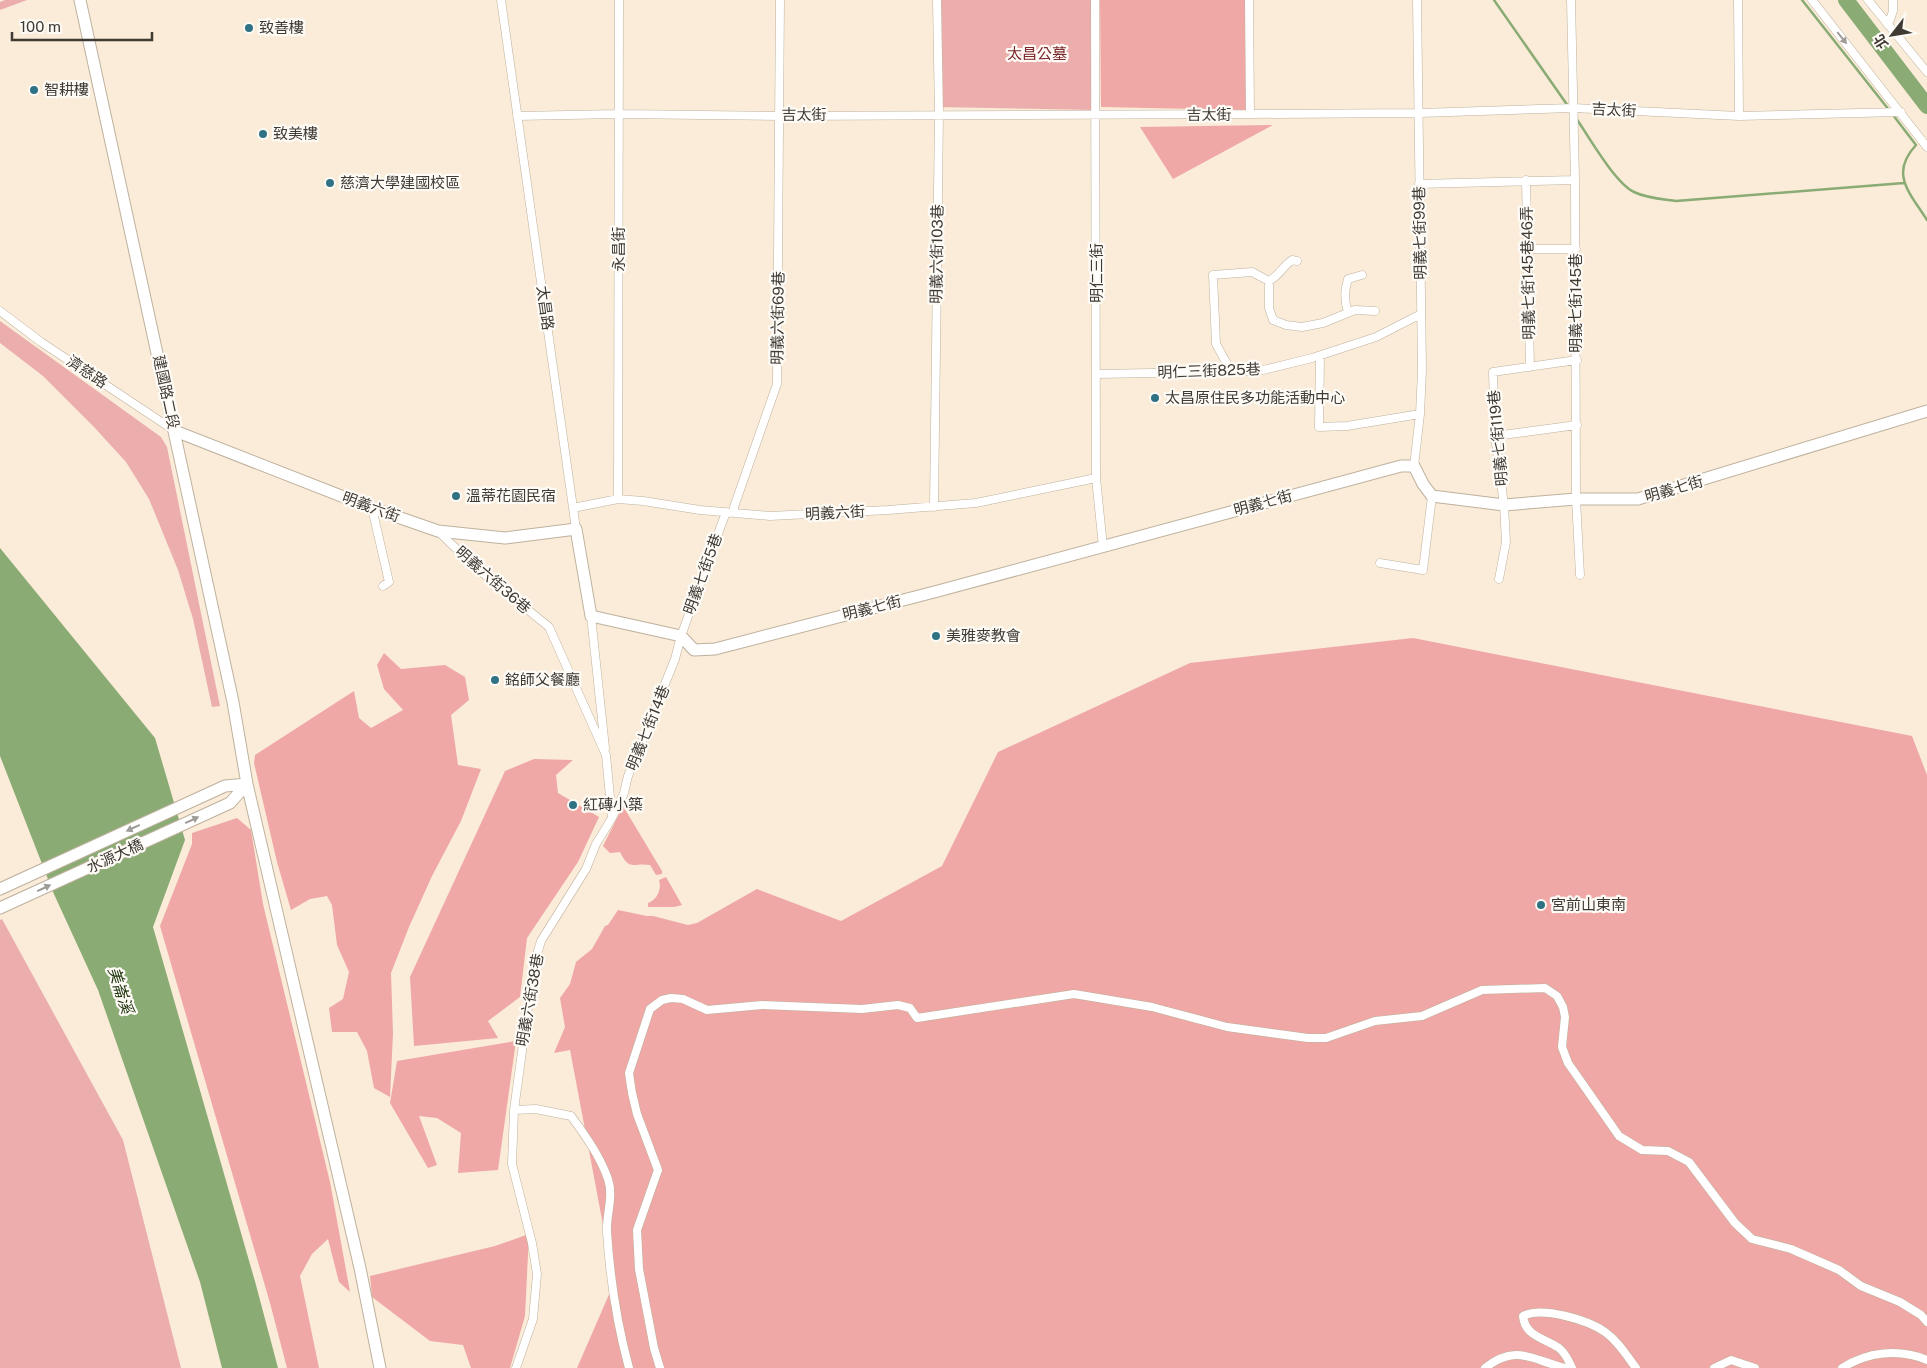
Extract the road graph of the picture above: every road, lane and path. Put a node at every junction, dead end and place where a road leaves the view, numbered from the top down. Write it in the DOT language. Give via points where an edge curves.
graph roads {
  1 [pos="80,0"];
  2 [pos="501,0"];
  3 [pos="619,0"];
  4 [pos="780,0"];
  5 [pos="937,0"];
  6 [pos="1095,0"];
  7 [pos="1249,0"];
  8 [pos="1418,0"];
  9 [pos="1571,0"];
  10 [pos="1738,0"];
  11 [pos="1812,0"];
  12 [pos="1868,0"];
  13 [pos="1893,0"];
  14 [pos="1888,25"];
  15 [pos="1927,72"];
  16 [pos="1572,108"];
  17 [pos="1901,112"];
  18 [pos="1420,113"];
  19 [pos="619,114"];
  20 [pos="939,114"];
  21 [pos="1250,114"];
  22 [pos="1096,115"];
  23 [pos="517,116"];
  24 [pos="780,116"];
  25 [pos="1739,116"];
  26 [pos="1927,147"];
  27 [pos="1526,180"];
  28 [pos="1575,180"];
  29 [pos="1419,184"];
  30 [pos="1528,249"];
  31 [pos="1576,249"];
  32 [pos="1297,261"];
  33 [pos="1362,275"];
  34 [pos="1269,281"];
  35 [pos="0,311"];
  36 [pos="1375,311"];
  37 [pos="1348,312"];
  38 [pos="1421,314"];
  39 [pos="1320,356"];
  40 [pos="1577,360"];
  41 [pos="1530,367"];
  42 [pos="1231,371"];
  43 [pos="1097,374"];
  44 [pos="1927,411"];
  45 [pos="1420,414"];
  46 [pos="1577,425"];
  47 [pos="175,431"];
  48 [pos="1496,436"];
  49 [pos="1414,466"];
  50 [pos="1096,478"];
  51 [pos="1432,496"];
  52 [pos="618,499"];
  53 [pos="1576,499"];
  54 [pos="1504,505"];
  55 [pos="934,507"];
  56 [pos="372,508"];
  57 [pos="573,508"];
  58 [pos="730,513"];
  59 [pos="576,529"];
  60 [pos="438,531"];
  61 [pos="1103,546"];
  62 [pos="1380,563"];
  63 [pos="1580,575"];
  64 [pos="1499,579"];
  65 [pos="383,586"];
  66 [pos="590,616"];
  67 [pos="680,636"];
  68 [pos="606,755"];
  69 [pos="247,784"];
  70 [pos="612,818"];
  71 [pos="0,889"];
  72 [pos="0,908"];
  73 [pos="514,1110"];
  74 [pos="1927,1322"];
  75 [pos="1927,1360"];
  76 [pos="380,1368"];
  77 [pos="516,1368"];
  78 [pos="629,1368"];
  79 [pos="660,1368"];
  80 [pos="1485,1368"];
  81 [pos="1565,1368"];
  82 [pos="1572,1368"];
  83 [pos="1636,1368"];
  84 [pos="1714,1368"];
  85 [pos="1755,1368"];
  86 [pos="1842,1368"];
  1 -- 47 [label="street, 建國路二段"];
  2 -- 23 [label="street, 太昌路"];
  3 -- 19 [label="street, 永昌街"];
  4 -- 24 [label="street, 明義六街69巷"];
  5 -- 20 [label="street, 明義六街103巷"];
  6 -- 22 [label="street, 明仁三街"];
  7 -- 21 [label="street"];
  8 -- 18 [label="street, 明義七街99巷"];
  9 -- 16 [label="street, 明義七街145巷"];
  10 -- 25 [label="street"];
  11 -- 17 [label="street, one-way"];
  12 -- 14 [label="street"];
  13 -- 14 [label="street"];
  14 -- 15 [label="street"];
  16 -- 18 [label="street, 吉太街"];
  16 -- 25 [label="street, 吉太街"];
  16 -- 28 [label="street, 明義七街145巷"];
  17 -- 25 [label="street, 吉太街"];
  17 -- 26 [label="street"];
  18 -- 21 [label="street, 吉太街"];
  18 -- 29 [label="street, 明義七街99巷"];
  19 -- 23 [label="street, 吉太街"];
  19 -- 24 [label="street, 吉太街"];
  19 -- 52 [label="street, 永昌街"];
  20 -- 22 [label="street, 吉太街"];
  20 -- 24 [label="street, 吉太街"];
  20 -- 55 [label="street, 明義六街103巷"];
  21 -- 22 [label="street, 吉太街"];
  22 -- 43 [label="street, 明仁三街"];
  23 -- 57 [label="street, 太昌路"];
  24 -- 58 [label="street, 明義六街69巷" via="777,384"];
  27 -- 28 [label="street"];
  27 -- 29 [label="street"];
  27 -- 30 [label="street, 明義七街145巷46弄"];
  28 -- 31 [label="street, 明義七街145巷"];
  29 -- 38 [label="street, 明義七街99巷"];
  30 -- 31 [label="street"];
  30 -- 41 [label="street, 明義七街145巷46弄"];
  31 -- 40 [label="street, 明義七街145巷"];
  32 -- 34 [label="street" via="1292,260"];
  33 -- 37 [label="street" via="1348,279 1344,302"];
  34 -- 37 [label="street" via="1269,308 1273,320 1302,327 1323,323"];
  34 -- 42 [label="street" via="1252,272 1213,275 1216,344"];
  35 -- 47 [label="street, 濟慈路"];
  36 -- 37 [label="street"];
  38 -- 39 [label="street, 明仁三街825巷" via="1376,337"];
  38 -- 45 [label="street, 明義七街99巷"];
  39 -- 42 [label="street, 明仁三街825巷" via="1259,371"];
  39 -- 45 [label="street" via="1319,427 1347,426"];
  40 -- 41 [label="street"];
  40 -- 46 [label="street, 明義七街145巷"];
  41 -- 48 [label="street, 明義七街119巷" via="1492,372"];
  42 -- 43 [label="street, 明仁三街825巷"];
  43 -- 50 [label="street, 明仁三街"];
  44 -- 53 [label="street, 明義七街" via="1638,499"];
  45 -- 49 [label="street, 明義七街99巷"];
  46 -- 48 [label="street"];
  46 -- 53 [label="street, 明義七街145巷"];
  47 -- 56 [label="street, 明義六街"];
  47 -- 69 [label="street, 建國路二段" via="233,702"];
  48 -- 54 [label="street, 明義七街119巷"];
  49 -- 51 [label="street"];
  49 -- 61 [label="street, 明義七街" via="1401,466"];
  50 -- 55 [label="street, 明義六街" via="976,504"];
  50 -- 61 [label="street, 明仁三街"];
  51 -- 54 [label="street, 明義七街"];
  51 -- 62 [label="street" via="1423,570"];
  52 -- 57 [label="street, 明義六街"];
  52 -- 58 [label="street, 明義六街"];
  53 -- 54 [label="street, 明義七街"];
  53 -- 63 [label="street, 明義七街145巷"];
  54 -- 64 [label="street, 明義七街119巷" via="1506,542"];
  55 -- 58 [label="street, 明義六街" via="770,516"];
  56 -- 60 [label="street, 明義六街"];
  56 -- 65 [label="street" via="389,582"];
  57 -- 59 [label="street, 太昌路"];
  58 -- 67 [label="street, 明義七街5巷"];
  59 -- 60 [label="street, 明義六街" via="505,538"];
  59 -- 66 [label="street, 太昌路"];
  60 -- 68 [label="street, 明義六街36巷" via="549,627"];
  61 -- 67 [label="street, 明義七街" via="715,648 694,650"];
  66 -- 67 [label="street, 明義七街"];
  66 -- 68 [label="street"];
  67 -- 70 [label="street, 明義七街14巷" via="675,658"];
  68 -- 70 [label="street"];
  69 -- 71 [label="street, 水源大橋, one-way" via="225,786"];
  72 -- 69 [label="street, 水源大橋, one-way" via="230,803"];
  69 -- 76 [label="street, 建國路二段" via="360,1268"];
  70 -- 73 [label="street, 明義六街38巷" via="586,869 541,941 534,964"];
  73 -- 77 [label="street, 明義六街38巷" via="512,1164 537,1274 533,1319"];
  73 -- 78 [label="street" via="536,1109 571,1116 608,1178 611,1193 606,1227 609,1268"];
  74 -- 79 [label="street" via="1900,1302 1861,1286 1830,1266 1752,1238 1735,1223 1689,1162 1668,1152 1642,1150 1618,1136 1568,1063 1562,1047 1563,1007 1557,996 1545,988 1482,990 1422,1016 1375,1020 1326,1038 1226,1027 1152,1007 1074,994 917,1018 910,1008 898,1005 862,1009 762,1005 707,1010 683,998 671,998 650,1009 629,1073 638,1114 658,1170 637,1230 639,1269"];
  75 -- 86 [label="street" via="1913,1354 1885,1353 1854,1360"];
  80 -- 81 [label="street" via="1507,1354 1536,1358"];
  82 -- 83 [label="street" via="1560,1349 1532,1333 1524,1324 1523,1316 1556,1313 1590,1324 1606,1332"];
  84 -- 85 [label="street" via="1731,1360"];
}
